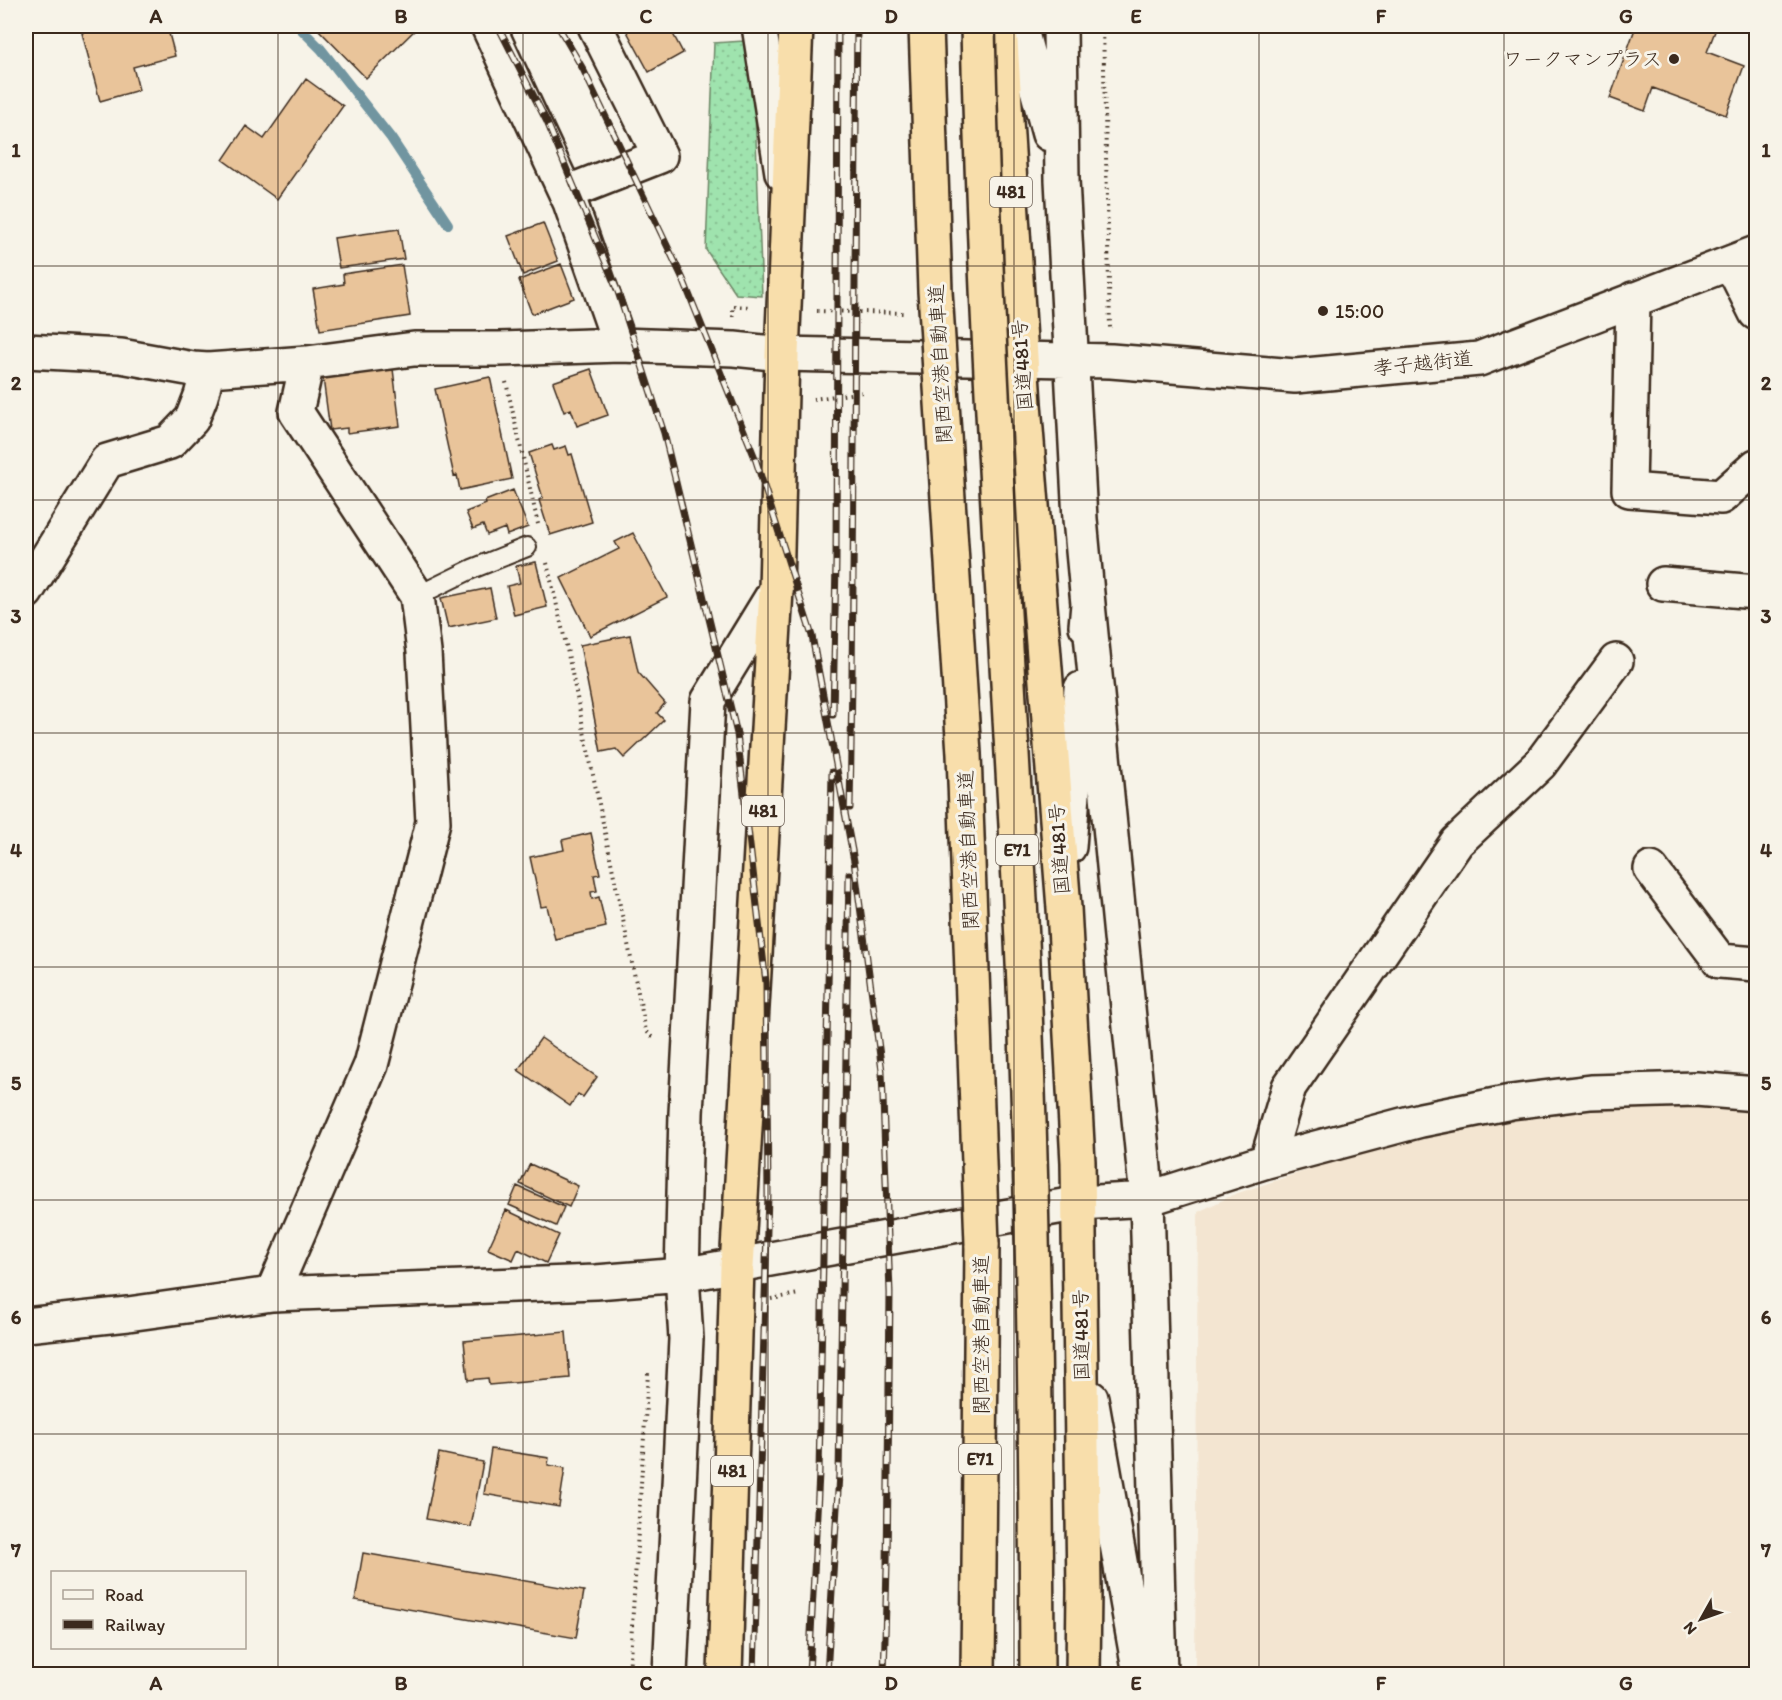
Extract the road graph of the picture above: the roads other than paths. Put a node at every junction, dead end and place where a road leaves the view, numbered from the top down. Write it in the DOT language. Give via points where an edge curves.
graph roads {
  1 [pos="488,26"];
  2 [pos="595,26"];
  3 [pos="611,26"];
  4 [pos="759,26"];
  5 [pos="796,26"];
  6 [pos="926,26"];
  7 [pos="978,26"];
  8 [pos="1000,26"];
  9 [pos="1020,26"];
  10 [pos="1059,26"];
  11 [pos="682,169"];
  12 [pos="1062,180"];
  13 [pos="566,194"];
  14 [pos="789,210"];
  15 [pos="1744,258"];
  16 [pos="1633,299"];
  17 [pos="1756,313"];
  18 [pos="620,345"];
  19 [pos="26,351"];
  20 [pos="782,354"];
  21 [pos="1021,358"];
  22 [pos="1071,360"];
  23 [pos="308,363"];
  24 [pos="207,370"];
  25 [pos="1756,466"];
  26 [pos="527,547"];
  27 [pos="1663,584"];
  28 [pos="776,590"];
  29 [pos="26,592"];
  30 [pos="1756,592"];
  31 [pos="417,596"];
  32 [pos="1088,604"];
  33 [pos="1616,661"];
  34 [pos="1651,868"];
  35 [pos="1064,908"];
  36 [pos="1756,964"];
  37 [pos="1756,1094"];
  38 [pos="1267,1161"];
  39 [pos="1147,1199"];
  40 [pos="1080,1203"];
  41 [pos="737,1267"];
  42 [pos="682,1275"];
  43 [pos="272,1294"];
  44 [pos="26,1325"];
  45 [pos="1081,1346"];
  46 [pos="670,1673"];
  47 [pos="725,1674"];
  48 [pos="978,1674"];
  49 [pos="1037,1674"];
  50 [pos="1083,1674"];
  51 [pos="1140,1674"];
  52 [pos="1160,1674"];
  1 -- 13 [label="street"];
  2 -- 13 [label="street" via="660,156"];
  3 -- 11 [label="street"];
  4 -- 14 [label="street"];
  5 -- 14 [label="highway, 481"];
  6 -- 48 [label="highway, 関西空港自動車道 / E71, bridge" via="936,303 964,754 981,1197"];
  7 -- 49 [label="highway, E71, bridge" via="982,192 1018,865 1032,1236"];
  8 -- 21 [label="highway, 国道481号 / 481"];
  9 -- 12 [label="street"];
  10 -- 12 [label="street"];
  12 -- 22 [label="street"];
  13 -- 18 [label="street"];
  14 -- 20 [label="highway, 481"];
  15 -- 16 [label="street, 孝子越街道"];
  15 -- 17 [label="street"];
  16 -- 22 [label="street, 孝子越街道" via="1479,359 1295,376"];
  16 -- 25 [label="street" via="1629,490 1721,497"];
  18 -- 20 [label="street, 孝子越街道"];
  18 -- 23 [label="street, 孝子越街道" via="414,349"];
  19 -- 24 [label="street, 孝子越街道" via="121,356"];
  20 -- 21 [label="street, 孝子越街道"];
  20 -- 28 [label="highway, 481"];
  21 -- 22 [label="street, 孝子越街道"];
  21 -- 35 [label="highway, 国道481号 / 481"];
  22 -- 32 [label="street"];
  23 -- 24 [label="street, 孝子越街道"];
  23 -- 31 [label="street" via="296,412"];
  24 -- 29 [label="street" via="192,419 170,442 107,461"];
  26 -- 31 [label="lane"];
  27 -- 30 [label="street"];
  28 -- 41 [label="highway, 481"];
  28 -- 42 [label="street" via="708,701 686,1113"];
  31 -- 43 [label="street" via="424,652 433,822 371,1065"];
  32 -- 35 [label="street"];
  32 -- 39 [label="street"];
  33 -- 38 [label="street" via="1540,764 1457,842 1289,1087"];
  34 -- 36 [label="street" via="1720,961"];
  35 -- 40 [label="highway, 国道481号 / 481"];
  37 -- 38 [label="street" via="1696,1089 1592,1092 1511,1102 1421,1120"];
  38 -- 39 [label="street"];
  39 -- 40 [label="street"];
  39 -- 52 [label="street"];
  40 -- 41 [label="street"];
  40 -- 45 [label="highway, 国道481号 / 481"];
  41 -- 42 [label="street"];
  41 -- 47 [label="highway, 481"];
  42 -- 43 [label="street" via="596,1282"];
  42 -- 46 [label="street" via="686,1339"];
  43 -- 44 [label="street"];
  45 -- 50 [label="highway, 国道481号 / 481"];
  45 -- 51 [label="street"];
}
